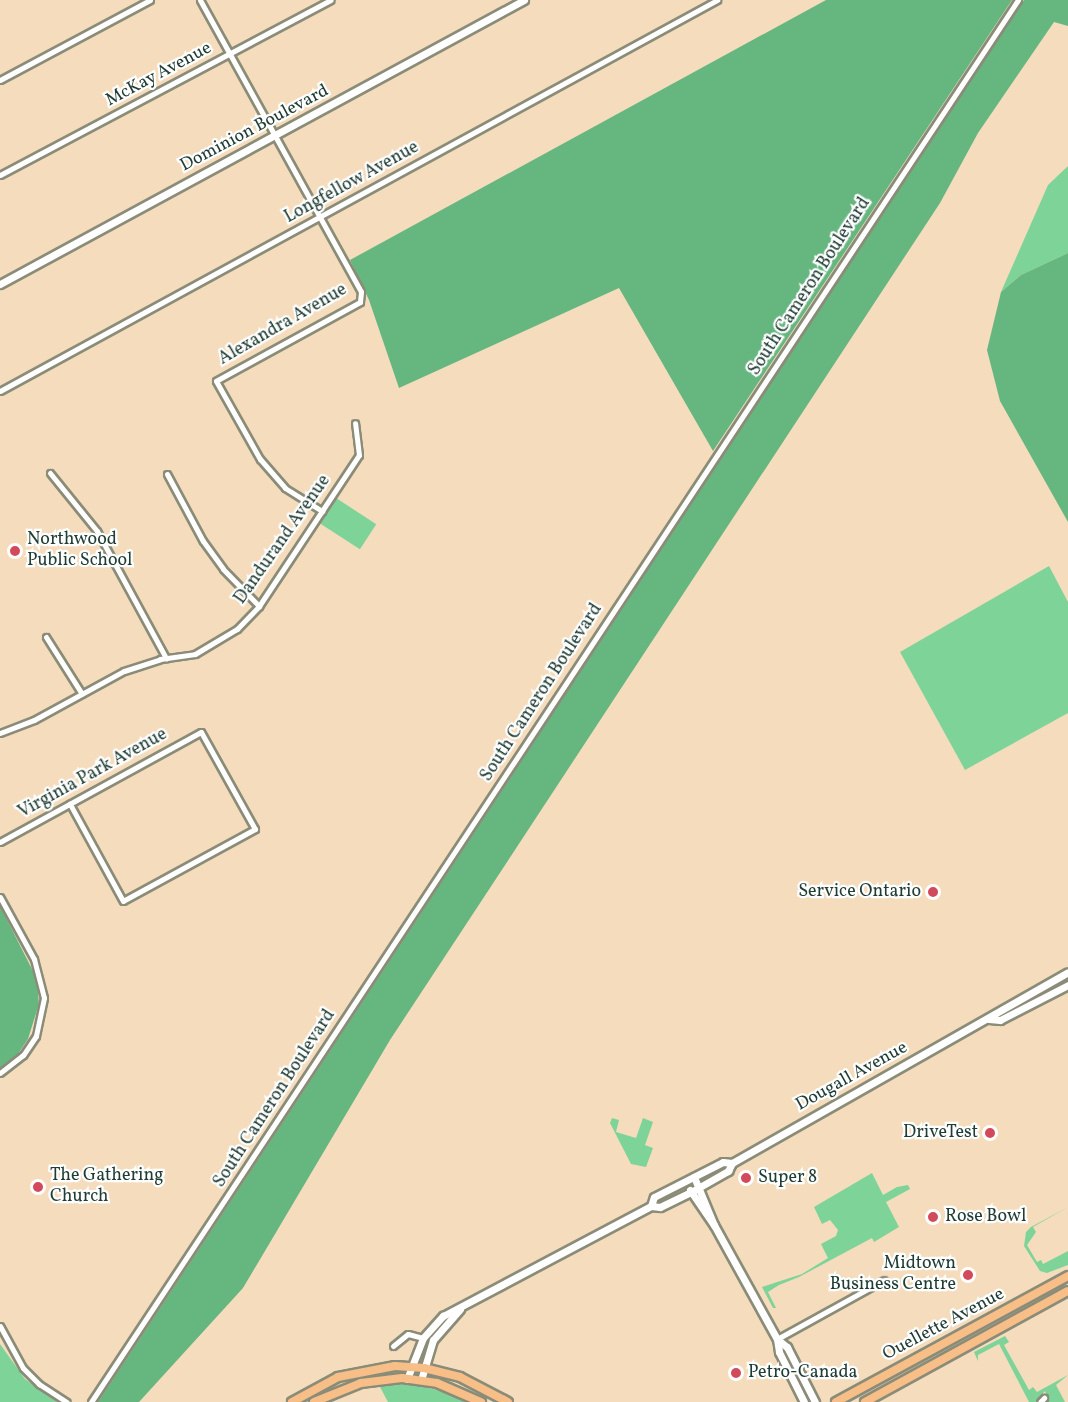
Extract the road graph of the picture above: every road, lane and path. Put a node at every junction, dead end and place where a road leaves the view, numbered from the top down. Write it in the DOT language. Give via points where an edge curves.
graph roads {
  1 [pos="150,0"];
  2 [pos="200,0"];
  3 [pos="331,0"];
  4 [pos="524,0"];
  5 [pos="717,0"];
  6 [pos="1018,0"];
  7 [pos="230,54"];
  8 [pos="0,80"];
  9 [pos="274,135"];
  10 [pos="1,176"];
  11 [pos="319,218"];
  12 [pos="0,284"];
  13 [pos="0,391"];
  14 [pos="356,423"];
  15 [pos="50,473"];
  16 [pos="167,474"];
  17 [pos="322,512"];
  18 [pos="260,606"];
  19 [pos="46,637"];
  20 [pos="166,658"];
  21 [pos="82,694"];
  22 [pos="0,733"];
  23 [pos="70,804"];
  24 [pos="0,842"];
  25 [pos="0,897"];
  26 [pos="1068,972"];
  27 [pos="1068,985"];
  28 [pos="989,1019"];
  29 [pos="0,1073"];
  30 [pos="732,1163"];
  31 [pos="694,1177"];
  32 [pos="685,1182"];
  33 [pos="699,1187"];
  34 [pos="691,1192"];
  35 [pos="651,1206"];
  36 [pos="714,1225"];
  37 [pos="1068,1276"];
  38 [pos="884,1280"];
  39 [pos="1068,1291"];
  40 [pos="460,1309"];
  41 [pos="0,1326"];
  42 [pos="2,1336"];
  43 [pos="423,1338"];
  44 [pos="777,1339"];
  45 [pos="393,1346"];
  46 [pos="411,1367"];
  47 [pos="424,1368"];
  48 [pos="408,1378"];
  49 [pos="421,1380"];
  50 [pos="67,1402"];
  51 [pos="91,1402"];
  52 [pos="292,1402"];
  53 [pos="314,1402"];
  54 [pos="481,1402"];
  55 [pos="508,1402"];
  56 [pos="804,1402"];
  57 [pos="815,1402"];
  58 [pos="836,1402"];
  59 [pos="865,1402"];
  1 -- 8 [label="street"];
  2 -- 7 [label="street"];
  3 -- 7 [label="street, McKay Avenue"];
  4 -- 9 [label="street, Dominion Boulevard"];
  5 -- 11 [label="street, Longfellow Avenue"];
  6 -- 51 [label="street, South Cameron Boulevard"];
  7 -- 9 [label="street"];
  7 -- 10 [label="street, McKay Avenue"];
  9 -- 11 [label="street"];
  9 -- 12 [label="street, Dominion Boulevard"];
  11 -- 13 [label="street, Longfellow Avenue"];
  11 -- 17 [label="street, Alexandra Avenue" via="361,292 360,302 216,381 260,459 285,488"];
  14 -- 17 [label="street, Dandurand Avenue" via="359,455"];
  15 -- 20 [label="street" via="97,531"];
  16 -- 18 [label="street" via="202,542"];
  17 -- 18 [label="street, Dandurand Avenue"];
  18 -- 20 [label="street, Dandurand Avenue" via="215,643 195,654"];
  19 -- 21 [label="street"];
  20 -- 21 [label="street, Dandurand Avenue" via="124,671"];
  21 -- 22 [label="street, Dandurand Avenue"];
  23 -- 23 [label="street, Virginia Park Avenue" via="123,901 255,829 201,732"];
  23 -- 24 [label="street, Virginia Park Avenue"];
  25 -- 29 [label="street" via="34,959 45,998 36,1036 23,1055"];
  26 -- 28 [label="street, Dougall Avenue" via="995,1011"];
  27 -- 28 [label="street, Dougall Avenue" via="1000,1020"];
  28 -- 30 [label="street, Dougall Avenue"];
  30 -- 31 [label="street, Dougall Avenue" via="723,1162"];
  30 -- 33 [label="street, Dougall Avenue" via="728,1172"];
  31 -- 32 [label="street, Dougall Avenue"];
  31 -- 33 [label="street"];
  32 -- 34 [label="street"];
  32 -- 35 [label="street, Dougall Avenue" via="654,1197"];
  33 -- 34 [label="street, Dougall Avenue"];
  33 -- 36 [label="street"];
  34 -- 35 [label="street, Dougall Avenue" via="660,1207"];
  34 -- 36 [label="street"];
  35 -- 40 [label="street, Dougall Avenue"];
  36 -- 44 [label="street"];
  37 -- 58 [label="main road, Ouellette Avenue"];
  38 -- 44 [label="street"];
  39 -- 59 [label="main road, Ouellette Avenue"];
  40 -- 43 [label="street, Dougall Avenue" via="443,1316"];
  40 -- 47 [label="street, Dougall Avenue" via="433,1340"];
  41 -- 42 [label="street"];
  42 -- 50 [label="street" via="23,1368"];
  43 -- 45 [label="street" via="408,1335"];
  43 -- 46 [label="street, Dougall Avenue"];
  44 -- 56 [label="street" via="779,1352"];
  44 -- 57 [label="street" via="787,1347"];
  46 -- 47 [label="main road"];
  46 -- 48 [label="street, Dougall Avenue"];
  46 -- 52 [label="main road" via="370,1368 349,1374"];
  47 -- 49 [label="street, Dougall Avenue"];
  47 -- 55 [label="main road" via="459,1377"];
  48 -- 49 [label="main road"];
  48 -- 53 [label="main road" via="361,1383"];
  49 -- 54 [label="main road"];
}
